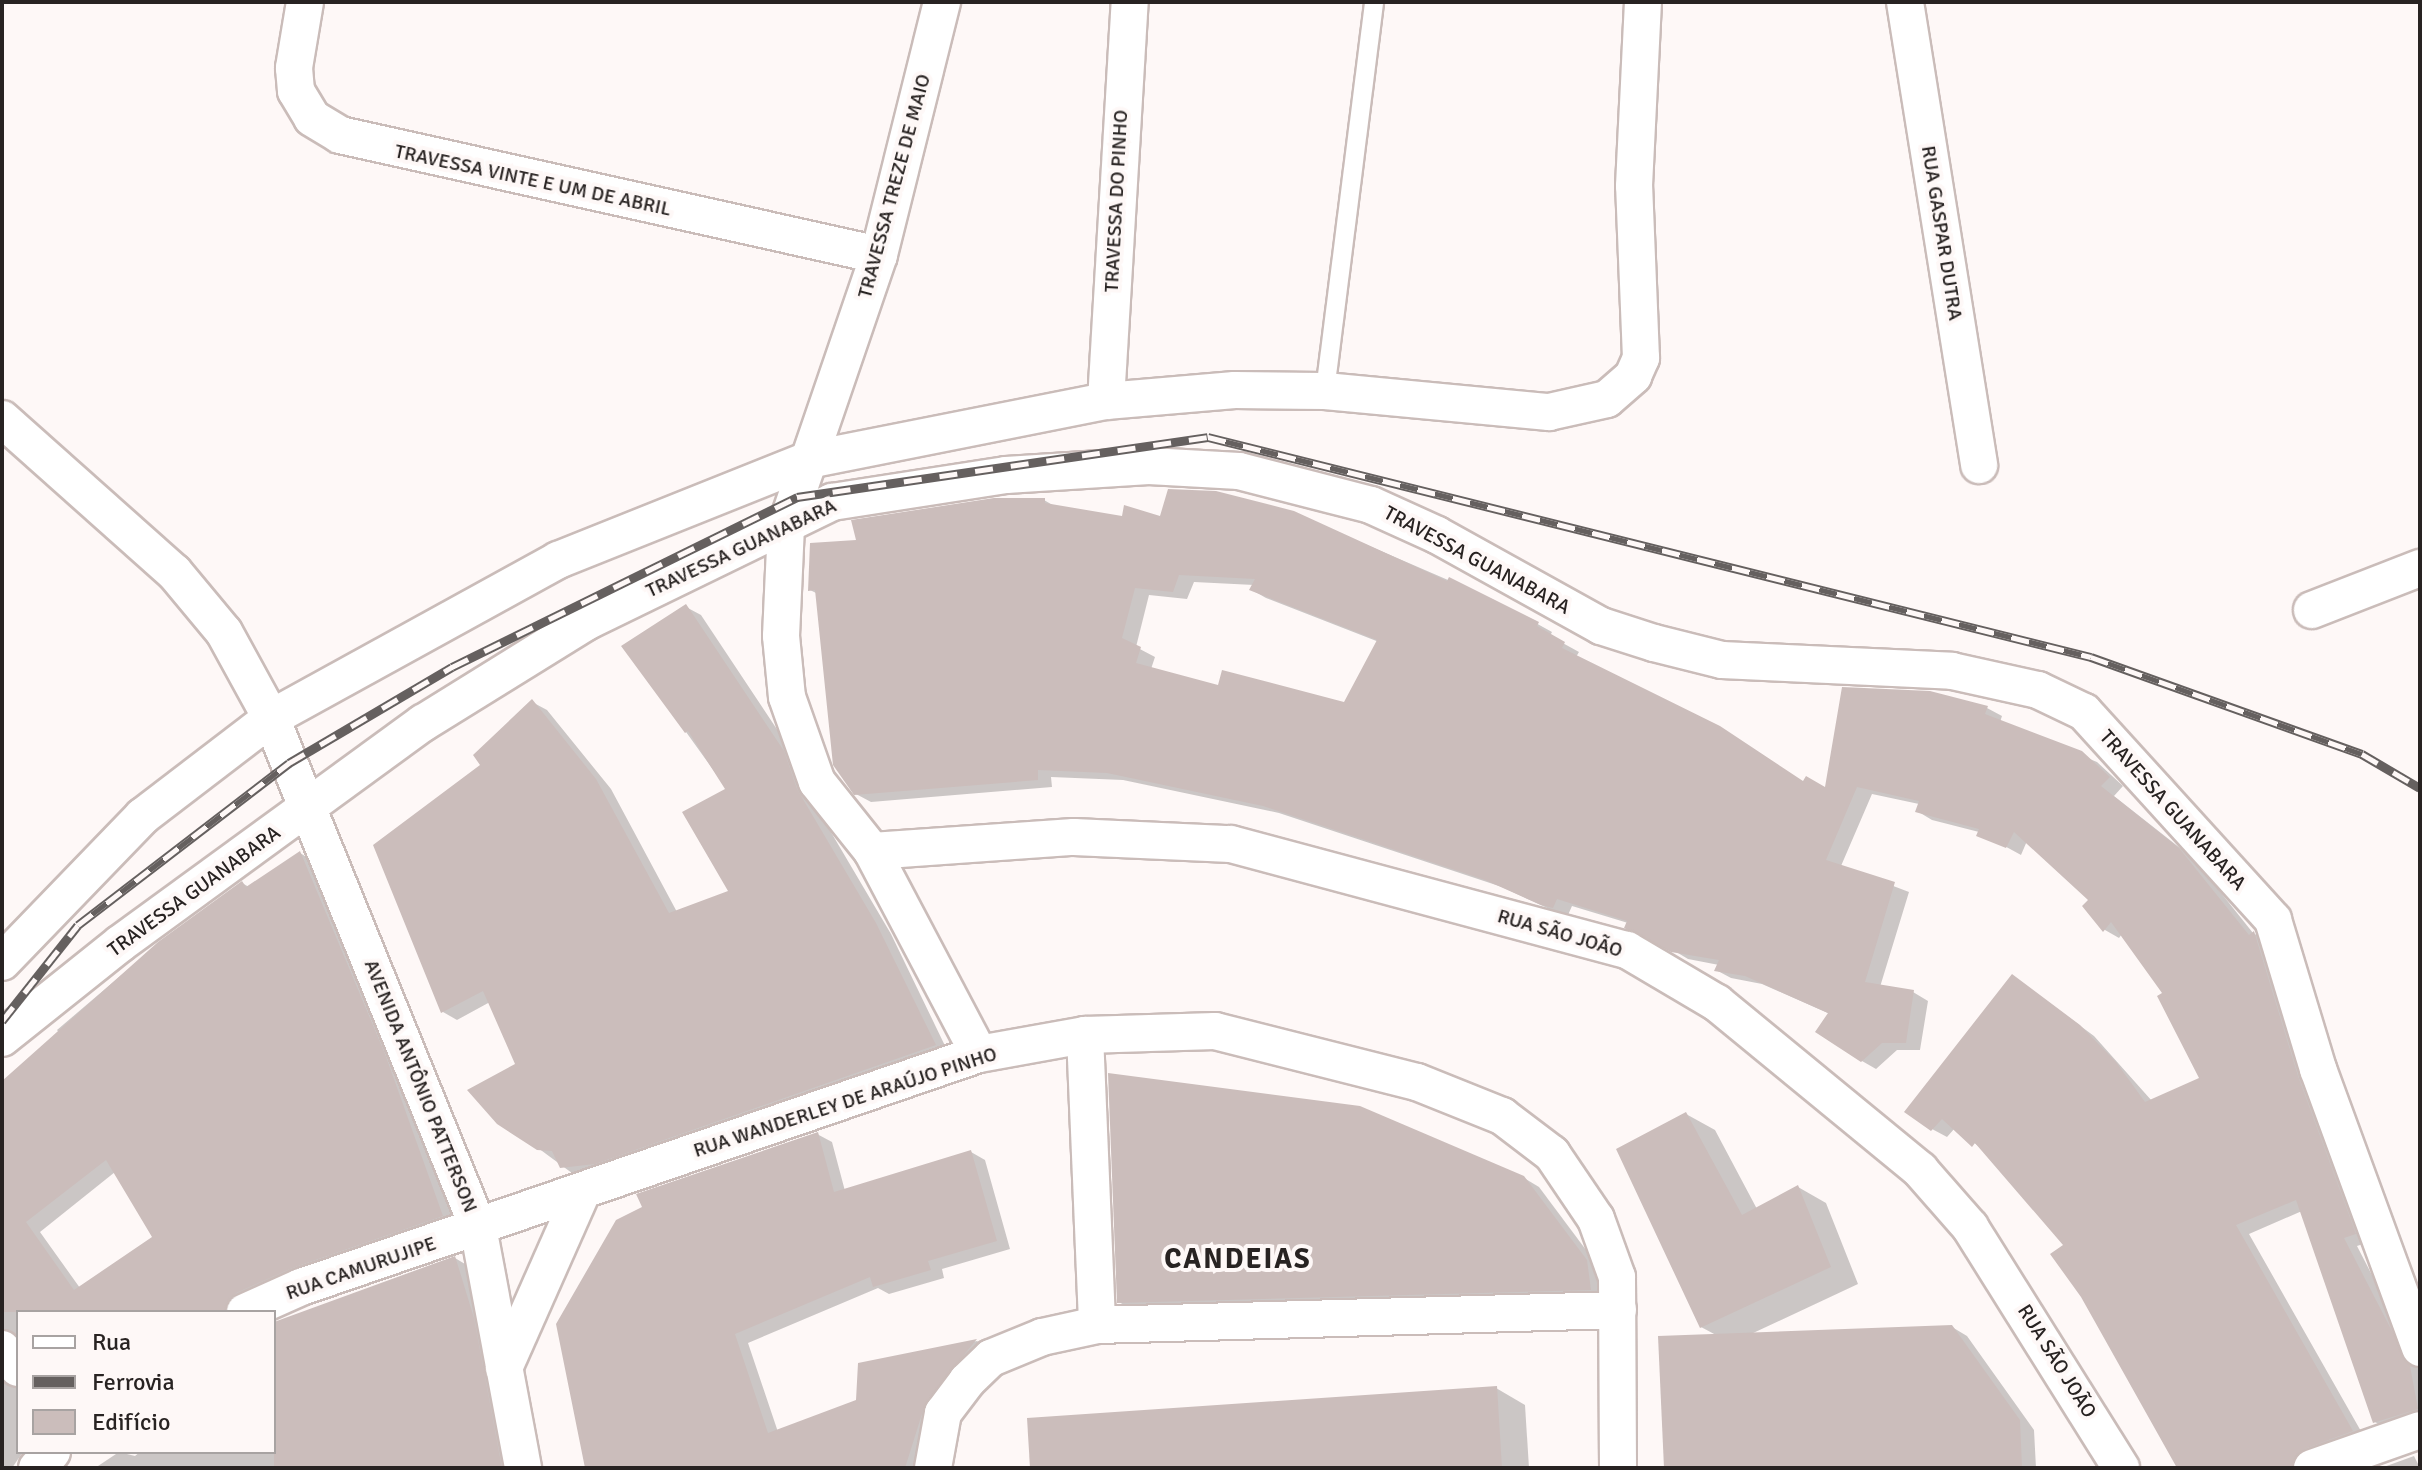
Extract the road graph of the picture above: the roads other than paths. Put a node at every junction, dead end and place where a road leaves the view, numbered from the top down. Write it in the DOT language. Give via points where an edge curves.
graph roads {
  1 [pos="305,2"];
  2 [pos="942,2"];
  3 [pos="1130,2"];
  4 [pos="1374,2"];
  5 [pos="1643,2"];
  6 [pos="1905,2"];
  7 [pos="879,255"];
  8 [pos="1325,391"];
  9 [pos="1106,401"];
  10 [pos="2,419"];
  11 [pos="808,460"];
  12 [pos="1979,465"];
  13 [pos="786,526"];
  14 [pos="2420,568"];
  15 [pos="2312,610"];
  16 [pos="271,718"];
  17 [pos="309,808"];
  18 [pos="872,851"];
  19 [pos="2,962"];
  20 [pos="1085,1035"];
  21 [pos="2,1038"];
  22 [pos="979,1054"];
  23 [pos="582,1192"];
  24 [pos="478,1227"];
  25 [pos="249,1310"];
  26 [pos="1618,1310"];
  27 [pos="1097,1325"];
  28 [pos="2420,1348"];
  29 [pos="2,1349"];
  30 [pos="16,1366"];
  31 [pos="504,1368"];
  32 [pos="2420,1430"];
  33 [pos="523,1468"];
  34 [pos="933,1468"];
  35 [pos="1618,1468"];
  36 [pos="2121,1468"];
  37 [pos="2312,1468"];
  1 -- 7 [label="street, TRAVESSA VINTE E UM DE ABRIL" via="294,68 296,91 312,118 340,135"];
  2 -- 7 [label="street, TRAVESSA TREZE DE MAIO"];
  3 -- 9 [label="street, TRAVESSA DO PINHO"];
  4 -- 8 [label="lane"];
  5 -- 8 [label="street" via="1634,186 1641,358 1633,376 1607,399 1549,412"];
  6 -- 12 [label="street, RUA GASPAR DUTRA"];
  7 -- 11 [label="street, TRAVESSA TREZE DE MAIO"];
  8 -- 9 [label="street" via="1235,390"];
  9 -- 11 [label="street"];
  10 -- 16 [label="street, AVENIDA ANTÔNIO PATTERSON" via="174,572 224,632"];
  11 -- 13 [label="street, TRAVESSA TREZE DE MAIO"];
  11 -- 16 [label="street" via="558,560"];
  13 -- 17 [label="street, TRAVESSA GUANABARA" via="586,622 423,723"];
  13 -- 18 [label="street, TRAVESSA TREZE DE MAIO" via="781,636 787,697 817,782"];
  13 -- 28 [label="street, TRAVESSA GUANABARA" via="832,502 947,481 1149,466 1239,471 1371,505 1437,535 1601,626 1654,643 1722,660 1952,671 2038,690 2084,712 2273,920 2318,1069"];
  14 -- 15 [label="street"];
  16 -- 17 [label="street, AVENIDA ANTÔNIO PATTERSON"];
  16 -- 19 [label="street" via="143,816"];
  17 -- 21 [label="street, TRAVESSA GUANABARA" via="121,943"];
  17 -- 24 [label="street, AVENIDA ANTÔNIO PATTERSON"];
  18 -- 22 [label="street, TRAVESSA TREZE DE MAIO"];
  18 -- 36 [label="street, RUA SÃO JOÃO" via="1074,837 1231,844 1627,950 1717,1003 1920,1170 1978,1239"];
  20 -- 22 [label="street, RUA WANDERLEY DE ARAÚJO PINHO"];
  20 -- 26 [label="street, RUA WANDERLEY DE ARAÚJO PINHO" via="1215,1031 1274,1042 1417,1082 1502,1116 1552,1154 1596,1219 1610,1249"];
  20 -- 27 [label="street"];
  22 -- 23 [label="street, RUA WANDERLEY DE ARAÚJO PINHO"];
  23 -- 24 [label="street, RUA WANDERLEY DE ARAÚJO PINHO"];
  23 -- 31 [label="street"];
  24 -- 25 [label="street, RUA CAMURUJIPE" via="301,1287"];
  24 -- 31 [label="street, AVENIDA ANTÔNIO PATTERSON"];
  26 -- 27 [label="street"];
  26 -- 35 [label="street, RUA WANDERLEY DE ARAÚJO PINHO"];
  27 -- 34 [label="street" via="1042,1337 991,1358 943,1413"];
  29 -- 30 [label="street"];
  31 -- 33 [label="street, AVENIDA ANTÔNIO PATTERSON"];
  32 -- 37 [label="street"];
}
